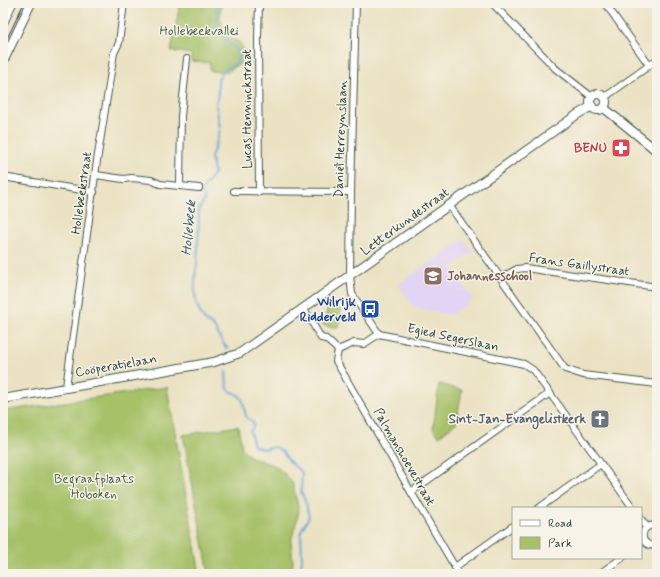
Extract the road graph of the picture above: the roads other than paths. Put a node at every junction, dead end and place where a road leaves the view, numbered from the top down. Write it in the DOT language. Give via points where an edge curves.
graph roads {
  1 [pos="12,3"];
  2 [pos="31,3"];
  3 [pos="124,3"];
  4 [pos="259,3"];
  5 [pos="356,3"];
  6 [pos="492,3"];
  7 [pos="605,3"];
  8 [pos="3,22"];
  9 [pos="187,59"];
  10 [pos="657,60"];
  11 [pos="3,62"];
  12 [pos="649,66"];
  13 [pos="592,97"];
  14 [pos="605,97"];
  15 [pos="592,106"];
  16 [pos="604,108"];
  17 [pos="657,151"];
  18 [pos="96,175"];
  19 [pos="3,177"];
  20 [pos="180,186"];
  21 [pos="199,188"];
  22 [pos="234,191"];
  23 [pos="94,192"];
  24 [pos="258,192"];
  25 [pos="351,192"];
  26 [pos="449,205"];
  27 [pos="350,276"];
  28 [pos="501,278"];
  29 [pos="657,287"];
  30 [pos="304,309"];
  31 [pos="379,334"];
  32 [pos="338,350"];
  33 [pos="232,357"];
  34 [pos="657,384"];
  35 [pos="66,387"];
  36 [pos="550,393"];
  37 [pos="3,398"];
  38 [pos="601,464"];
  39 [pos="411,492"];
  40 [pos="540,507"];
  41 [pos="632,507"];
  42 [pos="642,520"];
  43 [pos="657,526"];
  44 [pos="512,527"];
  45 [pos="647,527"];
  46 [pos="643,543"];
  47 [pos="657,544"];
  48 [pos="621,559"];
  49 [pos="455,567"];
  50 [pos="459,574"];
  51 [pos="599,574"];
  1 -- 8 [label="street"];
  2 -- 11 [label="street"];
  3 -- 18 [label="street, Hollebeekstraat"];
  4 -- 24 [label="street, Lucas Henninckstraat"];
  5 -- 25 [label="street, Daniël Herreynslaan"];
  6 -- 13 [label="street" via="556,69"];
  7 -- 12 [label="street"];
  9 -- 20 [label="street" via="181,116"];
  10 -- 12 [label="street"];
  12 -- 14 [label="street"];
  13 -- 14 [label="street" via="598,94"];
  13 -- 15 [label="street"];
  14 -- 16 [label="street"];
  15 -- 16 [label="street" via="596,110"];
  15 -- 26 [label="street, Letterkundestraat"];
  16 -- 17 [label="street"];
  18 -- 20 [label="street" via="151,180 160,184"];
  18 -- 23 [label="street, Hollebeekstraat"];
  19 -- 23 [label="street"];
  20 -- 21 [label="street"];
  22 -- 24 [label="street"];
  23 -- 35 [label="street, Hollebeekstraat"];
  24 -- 25 [label="street"];
  25 -- 27 [label="street, Daniël Herreynslaan"];
  26 -- 27 [label="street, Letterkundestraat"];
  26 -- 28 [label="street"];
  27 -- 30 [label="street, Letterkundestraat"];
  27 -- 31 [label="street, Daniël Herreynslaan" via="352,294"];
  28 -- 29 [label="street, Frans Gaillystraat" via="517,269 525,268"];
  28 -- 34 [label="street" via="565,369 583,375"];
  30 -- 32 [label="street" via="320,338 326,339"];
  30 -- 33 [label="street, Letterkundestraat"];
  31 -- 32 [label="street" via="364,344 354,343"];
  31 -- 36 [label="street, Egied Segerslaan" via="524,364 533,370"];
  32 -- 39 [label="street, Palmanshoevestraat" via="336,360"];
  33 -- 35 [label="street, Coöperatielaan"];
  35 -- 37 [label="street, Coöperatielaan"];
  36 -- 38 [label="street"];
  36 -- 39 [label="street"];
  38 -- 40 [label="street"];
  38 -- 41 [label="street"];
  39 -- 49 [label="street, Palmanshoevestraat"];
  42 -- 45 [label="street"];
  43 -- 45 [label="street"];
  44 -- 49 [label="street"];
  45 -- 46 [label="street" via="643,533"];
  46 -- 47 [label="street"];
  48 -- 51 [label="street"];
  49 -- 50 [label="street, Palmanshoevestraat"];
}
